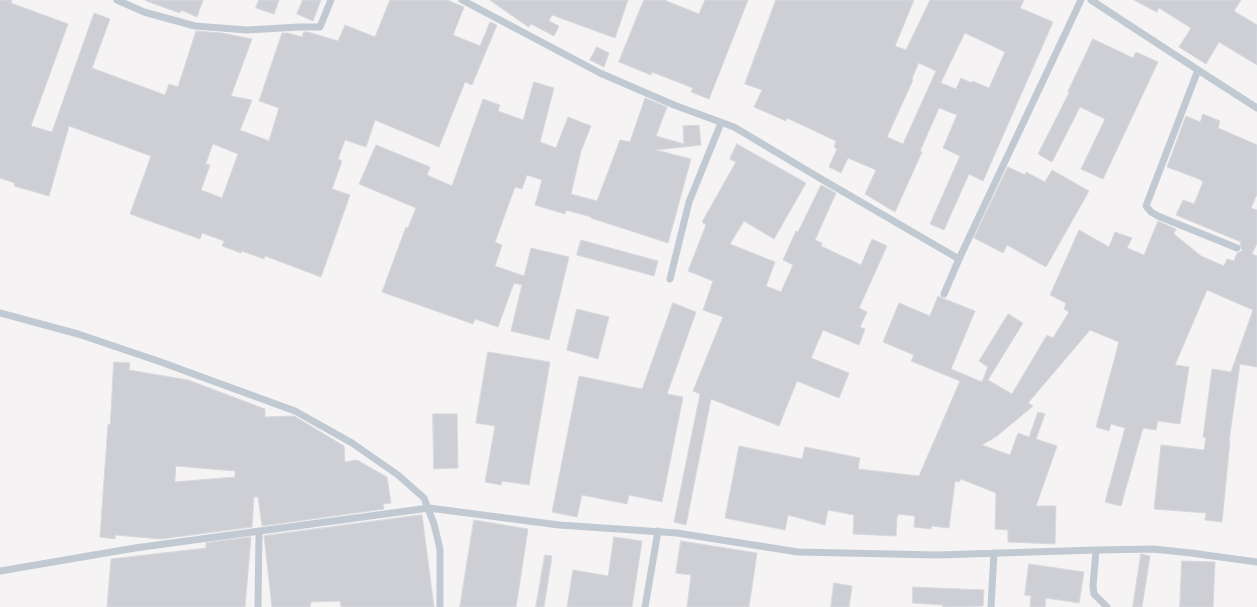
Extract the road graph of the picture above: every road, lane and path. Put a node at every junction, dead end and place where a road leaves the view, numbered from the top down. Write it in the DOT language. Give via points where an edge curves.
graph roads {
  1 [pos="117,0"];
  2 [pos="330,0"];
  3 [pos="462,0"];
  4 [pos="1081,0"];
  5 [pos="1091,0"];
  6 [pos="1198,70"];
  7 [pos="1257,108"];
  8 [pos="720,122"];
  9 [pos="1237,248"];
  10 [pos="959,259"];
  11 [pos="670,279"];
  12 [pos="944,294"];
  13 [pos="0,313"];
  14 [pos="429,508"];
  15 [pos="260,531"];
  16 [pos="658,531"];
  17 [pos="1096,550"];
  18 [pos="994,553"];
  19 [pos="1257,562"];
  20 [pos="0,571"];
  21 [pos="258,607"];
  22 [pos="440,607"];
  23 [pos="645,607"];
  24 [pos="991,607"];
  25 [pos="1107,607"];
  1 -- 2 [label="street" via="144,12 195,26 247,30 320,27"];
  3 -- 8 [label="street" via="600,73"];
  4 -- 10 [label="street"];
  5 -- 6 [label="street"];
  6 -- 7 [label="street"];
  6 -- 9 [label="street" via="1146,206 1158,216"];
  8 -- 10 [label="street" via="734,127"];
  8 -- 11 [label="street" via="689,202"];
  10 -- 12 [label="street"];
  13 -- 14 [label="street" via="78,334 295,411 352,443 398,475 424,498"];
  14 -- 15 [label="street"];
  14 -- 16 [label="street" via="559,525"];
  14 -- 22 [label="street" via="440,549"];
  15 -- 20 [label="street" via="135,548"];
  15 -- 21 [label="street"];
  16 -- 18 [label="street" via="798,552 937,555"];
  16 -- 23 [label="street"];
  17 -- 18 [label="street"];
  17 -- 19 [label="street" via="1153,549"];
  17 -- 25 [label="street" via="1094,594"];
  18 -- 24 [label="street"];
}
